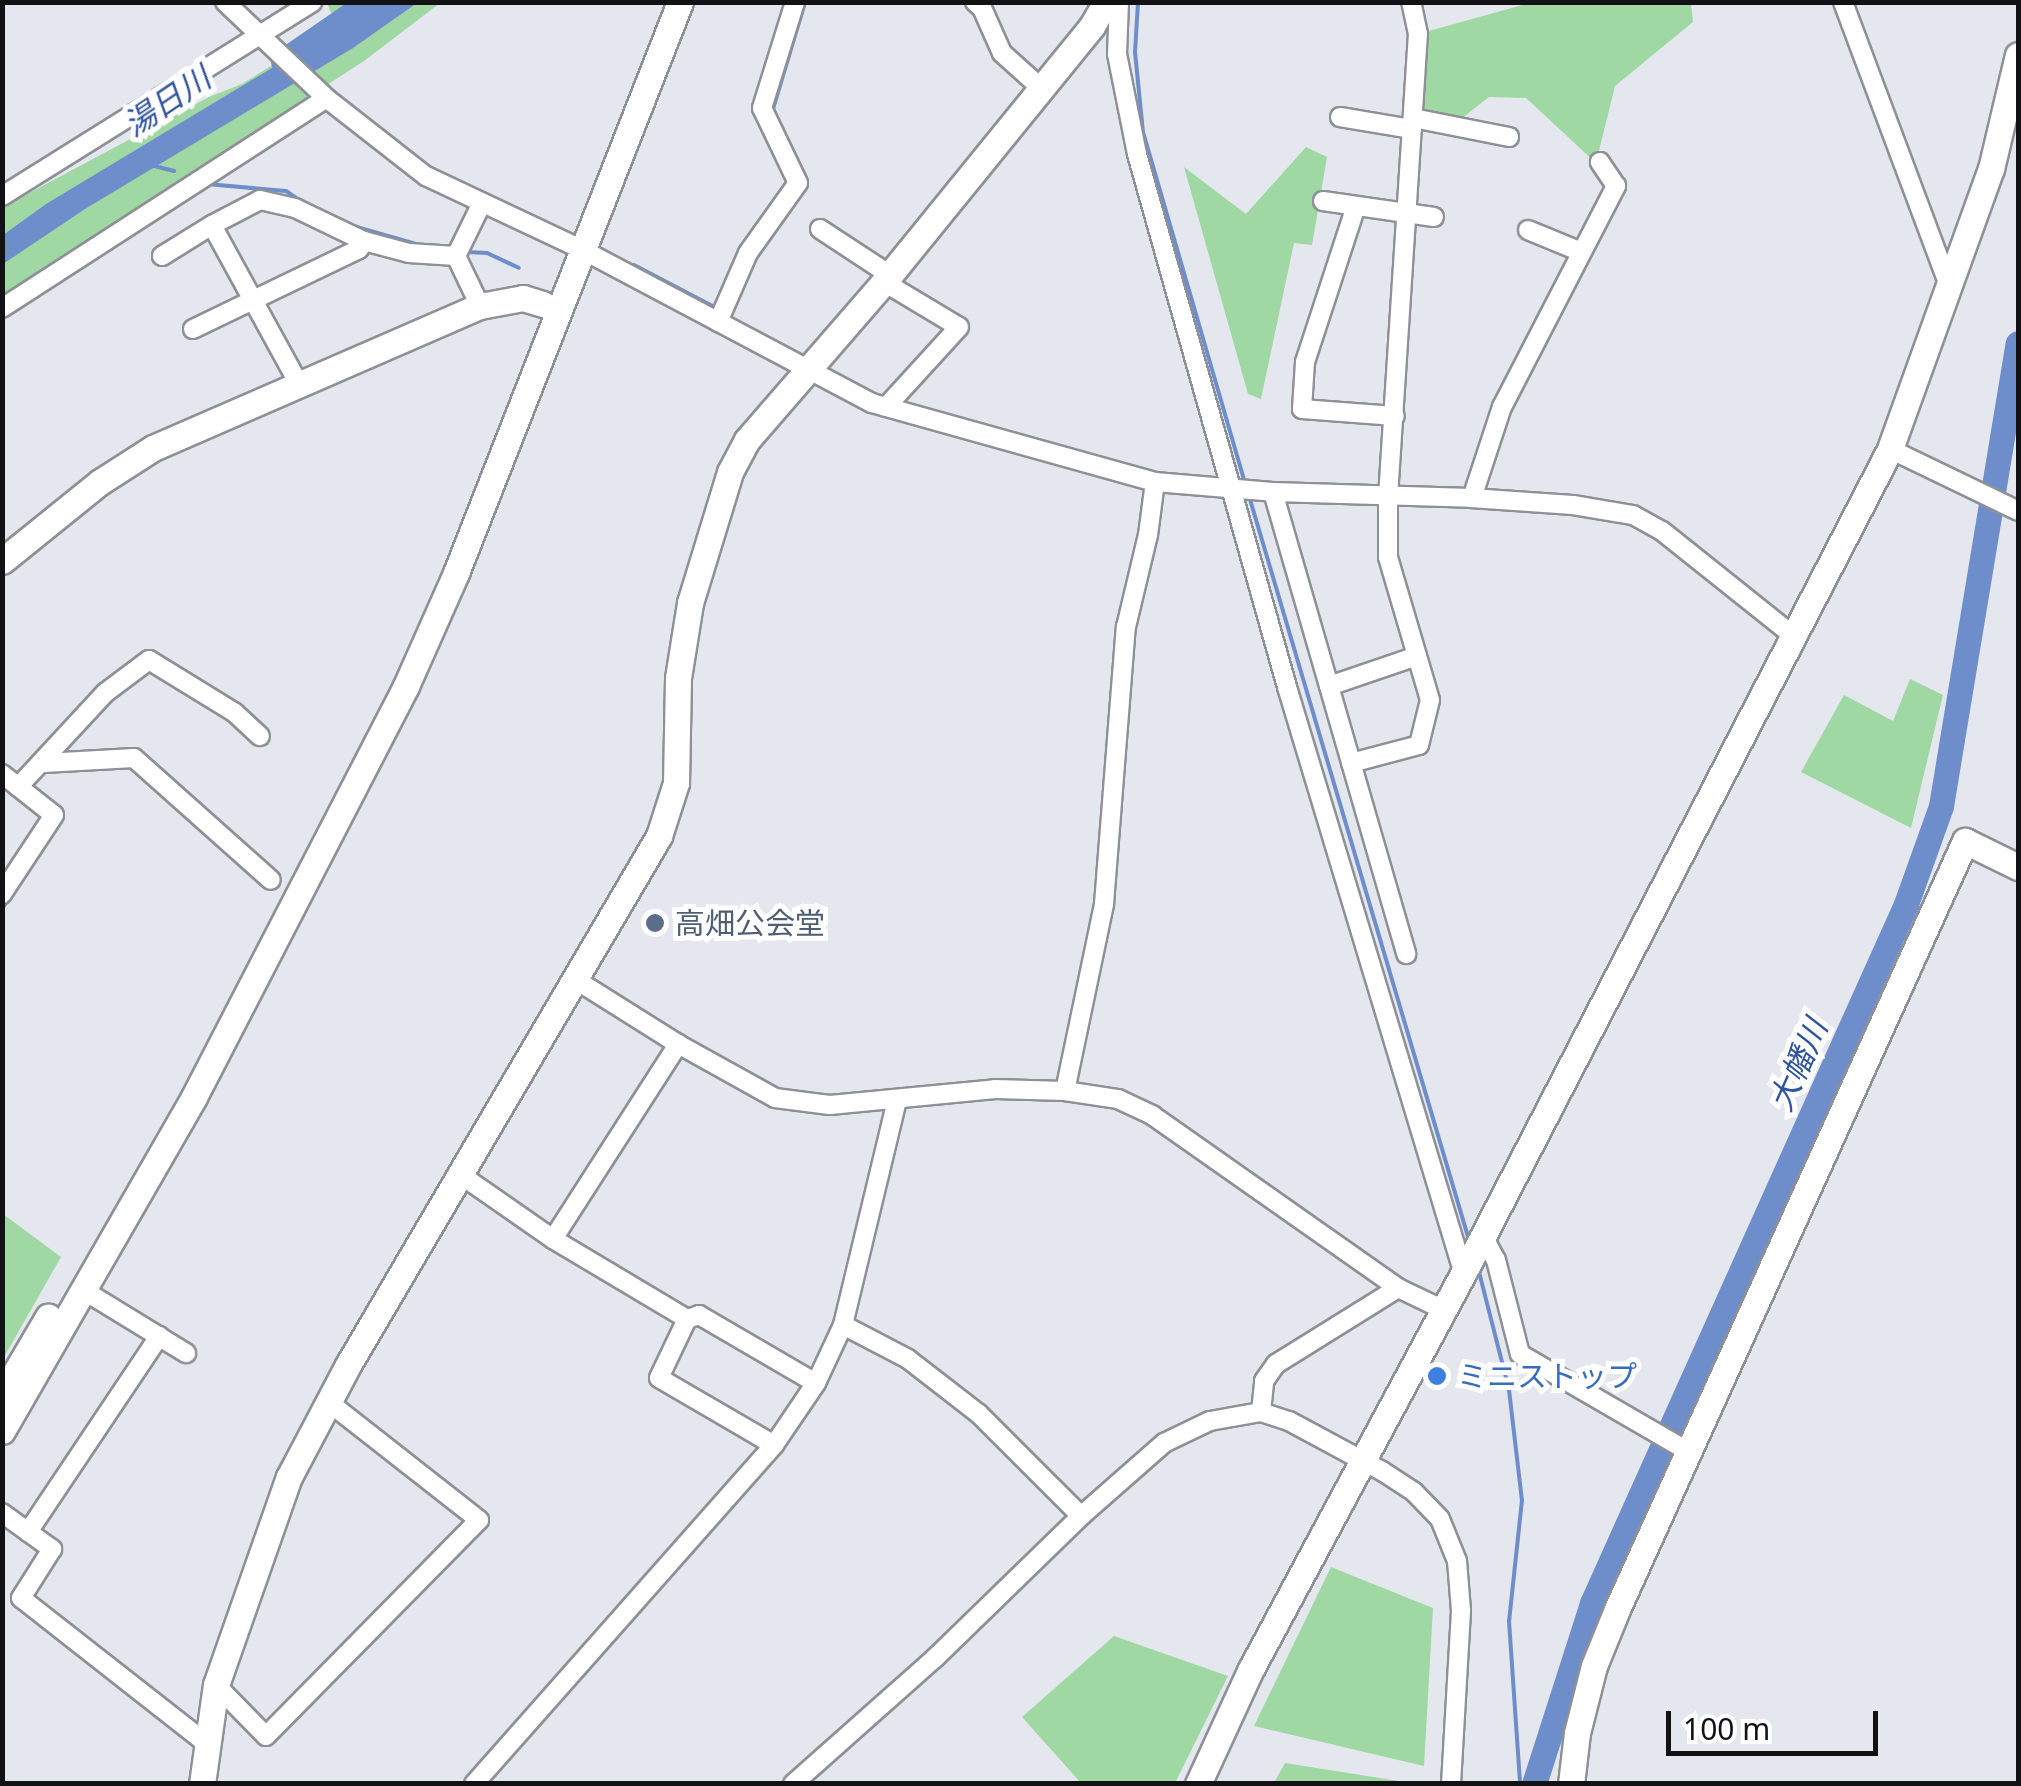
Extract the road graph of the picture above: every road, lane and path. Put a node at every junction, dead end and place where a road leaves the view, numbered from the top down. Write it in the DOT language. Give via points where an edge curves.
graph roads {
  1 [pos="226,2"];
  2 [pos="312,2"];
  3 [pos="665,2"];
  4 [pos="680,2"];
  5 [pos="796,2"];
  6 [pos="975,2"];
  7 [pos="1106,2"];
  8 [pos="1119,2"];
  9 [pos="1411,2"];
  10 [pos="1842,2"];
  11 [pos="263,36"];
  12 [pos="2018,56"];
  13 [pos="1041,88"];
  14 [pos="325,97"];
  15 [pos="1340,117"];
  16 [pos="1412,123"];
  17 [pos="1508,137"];
  18 [pos="1600,162"];
  19 [pos="2,196"];
  20 [pos="1323,200"];
  21 [pos="482,203"];
  22 [pos="1356,206"];
  23 [pos="1407,214"];
  24 [pos="1434,218"];
  25 [pos="212,224"];
  26 [pos="820,229"];
  27 [pos="1528,230"];
  28 [pos="364,241"];
  29 [pos="574,246"];
  30 [pos="1580,252"];
  31 [pos="162,256"];
  32 [pos="456,256"];
  33 [pos="888,279"];
  34 [pos="1950,288"];
  35 [pos="254,298"];
  36 [pos="543,304"];
  37 [pos="480,306"];
  38 [pos="2,308"];
  39 [pos="718,322"];
  40 [pos="193,329"];
  41 [pos="811,372"];
  42 [pos="300,386"];
  43 [pos="886,407"];
  44 [pos="1394,416"];
  45 [pos="1890,449"];
  46 [pos="1155,482"];
  47 [pos="1233,489"];
  48 [pos="1268,491"];
  49 [pos="1388,497"];
  50 [pos="1472,498"];
  51 [pos="2017,510"];
  52 [pos="2,561"];
  53 [pos="1796,638"];
  54 [pos="1417,656"];
  55 [pos="1329,686"];
  56 [pos="260,736"];
  57 [pos="44,763"];
  58 [pos="1351,763"];
  59 [pos="2,774"];
  60 [pos="18,787"];
  61 [pos="2018,867"];
  62 [pos="271,880"];
  63 [pos="2,894"];
  64 [pos="1406,954"];
  65 [pos="576,980"];
  66 [pos="678,1044"];
  67 [pos="1065,1091"];
  68 [pos="896,1100"];
  69 [pos="461,1175"];
  70 [pos="554,1238"];
  71 [pos="1473,1253"];
  72 [pos="1398,1288"];
  73 [pos="84,1290"];
  74 [pos="1442,1309"];
  75 [pos="687,1319"];
  76 [pos="843,1325"];
  77 [pos="159,1336"];
  78 [pos="186,1353"];
  79 [pos="816,1384"];
  80 [pos="2,1395"];
  81 [pos="330,1402"];
  82 [pos="1260,1412"];
  83 [pos="2,1431"];
  84 [pos="774,1445"];
  85 [pos="1687,1451"];
  86 [pos="1361,1460"];
  87 [pos="2,1513"];
  88 [pos="1080,1516"];
  89 [pos="28,1532"];
  90 [pos="216,1685"];
  91 [pos="207,1744"];
  92 [pos="202,1784"];
  93 [pos="474,1784"];
  94 [pos="792,1784"];
  95 [pos="1198,1784"];
  96 [pos="1452,1784"];
  97 [pos="1571,1784"];
  1 -- 11 [label="street"];
  2 -- 11 [label="street"];
  3 -- 29 [label="street"];
  4 -- 29 [label="street"];
  5 -- 39 [label="street" via="762,108 795,175 748,253"];
  6 -- 13 [label="street" via="1002,53"];
  7 -- 13 [label="street"];
  8 -- 47 [label="street" via="1117,54 1137,154"];
  9 -- 16 [label="street" via="1418,34"];
  10 -- 34 [label="street"];
  11 -- 14 [label="street"];
  11 -- 19 [label="street"];
  12 -- 34 [label="street" via="1991,169"];
  13 -- 33 [label="street"];
  14 -- 21 [label="street" via="401,159"];
  14 -- 38 [label="street"];
  15 -- 16 [label="street"];
  16 -- 17 [label="street"];
  16 -- 23 [label="street"];
  18 -- 30 [label="street" via="1616,186"];
  20 -- 22 [label="street"];
  21 -- 29 [label="street"];
  21 -- 32 [label="street"];
  22 -- 23 [label="street"];
  22 -- 44 [label="street" via="1305,362 1302,409"];
  23 -- 24 [label="street"];
  23 -- 44 [label="street"];
  25 -- 28 [label="street" via="260,200 296,208"];
  25 -- 31 [label="street"];
  25 -- 35 [label="street"];
  26 -- 33 [label="street"];
  27 -- 30 [label="street"];
  28 -- 32 [label="street"];
  28 -- 35 [label="street"];
  29 -- 36 [label="street"];
  29 -- 39 [label="street"];
  29 -- 73 [label="street" via="456,573 406,686 194,1096"];
  30 -- 50 [label="street" via="1502,406"];
  32 -- 37 [label="street"];
  33 -- 41 [label="street"];
  33 -- 43 [label="street" via="958,328"];
  34 -- 45 [label="street"];
  35 -- 40 [label="street"];
  35 -- 42 [label="street"];
  36 -- 37 [label="street" via="522,298"];
  36 -- 80 [label="street" via="384,695 184,1086"];
  37 -- 42 [label="street"];
  39 -- 41 [label="street"];
  41 -- 43 [label="street"];
  41 -- 65 [label="street" via="747,440 730,472 690,603 678,678 676,784 647,860"];
  42 -- 52 [label="street" via="131,460"];
  43 -- 46 [label="street"];
  44 -- 49 [label="street"];
  45 -- 51 [label="street"];
  45 -- 53 [label="street"];
  46 -- 47 [label="street"];
  46 -- 67 [label="street" via="1126,627 1104,904"];
  47 -- 48 [label="street"];
  47 -- 71 [label="street"];
  48 -- 49 [label="street"];
  48 -- 55 [label="street"];
  49 -- 50 [label="street"];
  49 -- 54 [label="street" via="1388,558"];
  50 -- 53 [label="street" via="1633,515"];
  53 -- 71 [label="street"];
  54 -- 55 [label="street"];
  54 -- 58 [label="street" via="1430,700 1419,745"];
  55 -- 58 [label="street"];
  56 -- 57 [label="street" via="234,712 149,660 105,694"];
  57 -- 60 [label="street"];
  57 -- 62 [label="street" via="134,758"];
  58 -- 64 [label="street"];
  59 -- 60 [label="street"];
  60 -- 63 [label="street" via="54,814"];
  61 -- 85 [label="street" via="1965,841"];
  65 -- 66 [label="street"];
  65 -- 69 [label="street"];
  66 -- 68 [label="street" via="775,1098 830,1105"];
  66 -- 70 [label="street"];
  67 -- 68 [label="street"];
  67 -- 72 [label="street" via="1118,1099 1152,1114"];
  68 -- 76 [label="street"];
  69 -- 70 [label="street"];
  69 -- 81 [label="street"];
  70 -- 75 [label="street"];
  71 -- 74 [label="street"];
  71 -- 85 [label="street" via="1496,1260 1520,1354"];
  72 -- 74 [label="street"];
  72 -- 82 [label="street" via="1276,1364 1264,1380"];
  73 -- 77 [label="street"];
  73 -- 83 [label="street"];
  74 -- 86 [label="street"];
  75 -- 79 [label="street" via="699,1316"];
  75 -- 84 [label="street" via="659,1378"];
  76 -- 79 [label="street"];
  76 -- 88 [label="street" via="908,1359 979,1414"];
  77 -- 78 [label="street"];
  77 -- 89 [label="street"];
  79 -- 84 [label="street"];
  81 -- 90 [label="street" via="288,1476"];
  81 -- 90 [label="street" via="479,1520 266,1736"];
  82 -- 86 [label="street"];
  82 -- 88 [label="street" via="1210,1421 1164,1443"];
  84 -- 93 [label="street"];
  85 -- 97 [label="street" via="1594,1666"];
  86 -- 95 [label="street"];
  86 -- 96 [label="street" via="1414,1492 1440,1519 1457,1561 1461,1611"];
  87 -- 89 [label="street"];
  88 -- 94 [label="street" via="935,1658"];
  89 -- 91 [label="street" via="52,1549 21,1598"];
  90 -- 91 [label="street"];
  91 -- 92 [label="street"];
}
